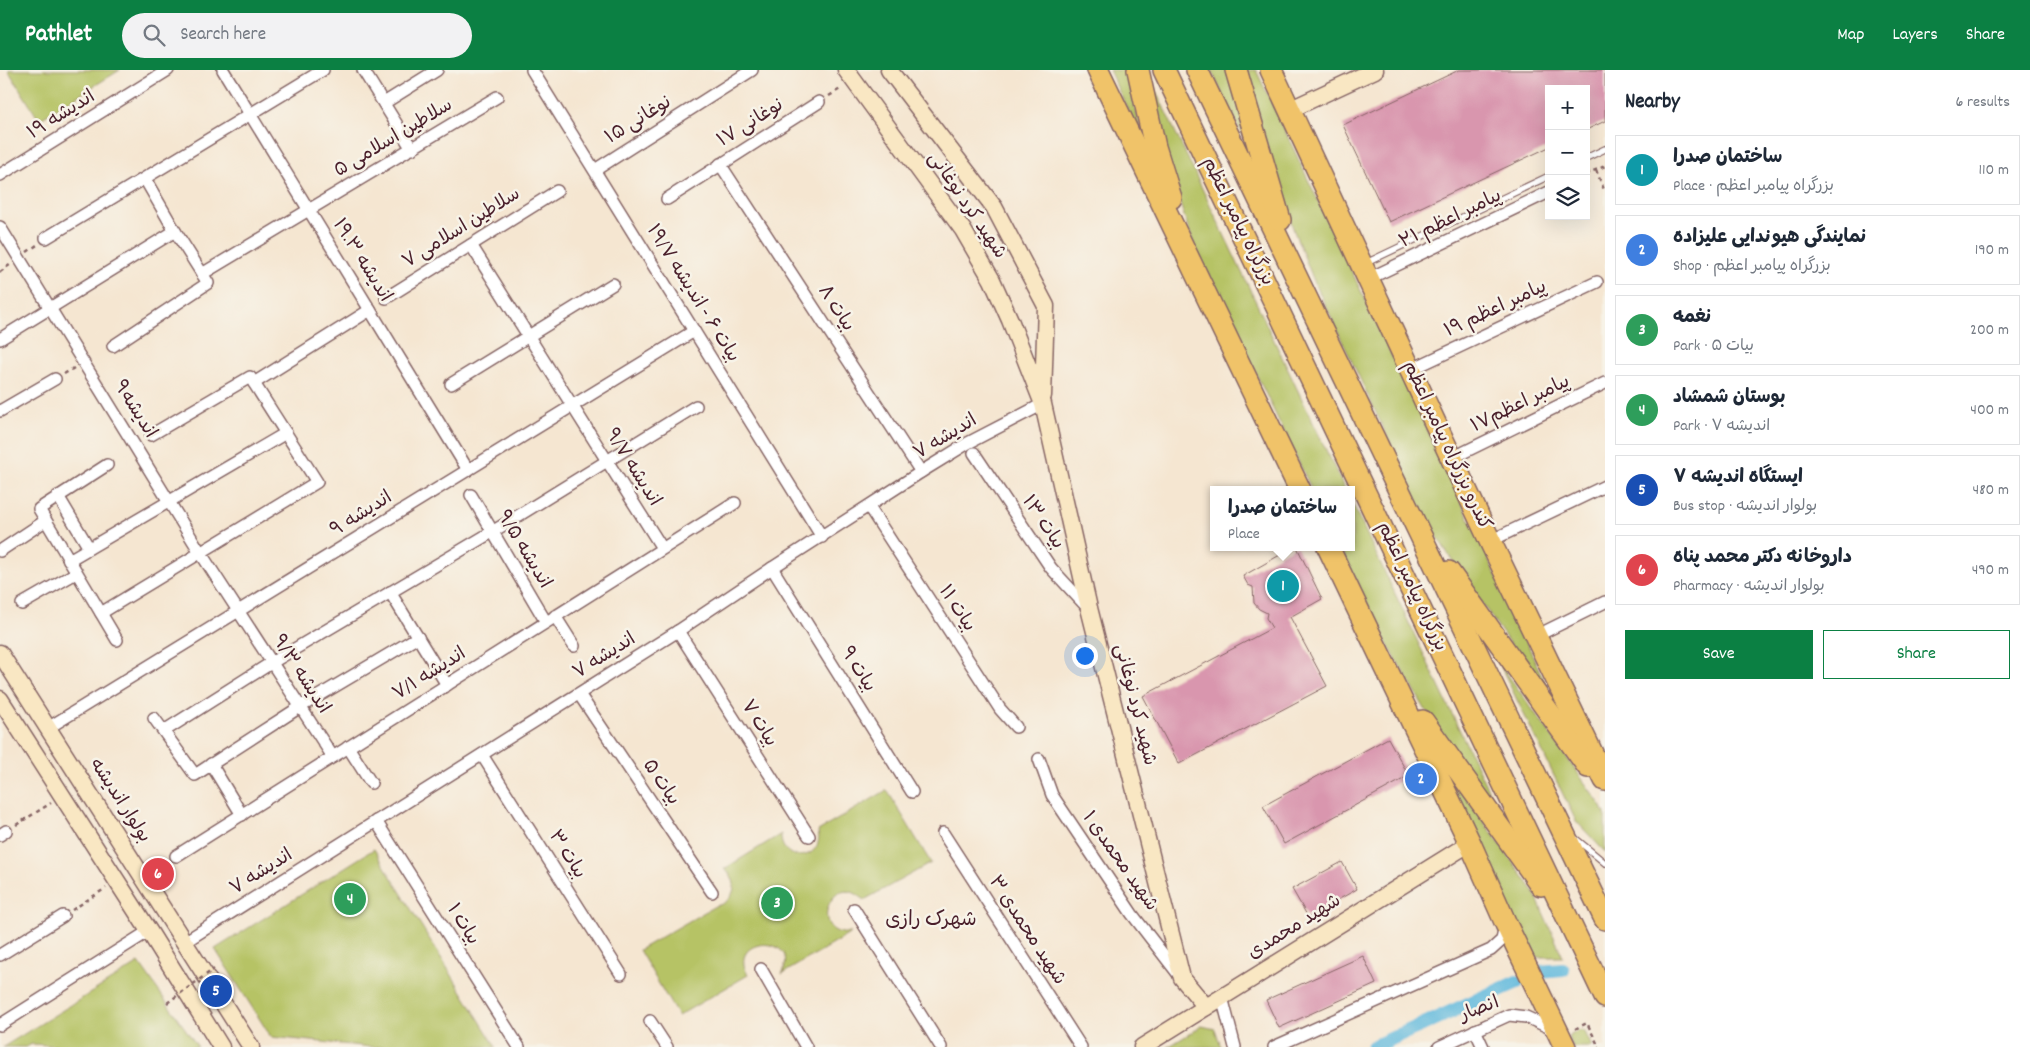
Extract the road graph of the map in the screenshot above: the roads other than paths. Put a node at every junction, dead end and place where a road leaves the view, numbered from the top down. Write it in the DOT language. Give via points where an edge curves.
graph roads {
  1 [pos="168,70"];
  2 [pos="223,70"];
  3 [pos="323,70"];
  4 [pos="363,70"];
  5 [pos="436,70"];
  6 [pos="532,70"];
  7 [pos="752,70"];
  8 [pos="889,70"];
  9 [pos="1098,70"];
  10 [pos="1138,70"];
  11 [pos="1164,70"];
  12 [pos="1197,70"];
  13 [pos="1236,70"];
  14 [pos="1271,70"];
  15 [pos="1374,70"];
  16 [pos="850,75"];
  17 [pos="497,97"];
  18 [pos="820,102"];
  19 [pos="384,103"];
  20 [pos="1289,110"];
  21 [pos="250,114"];
  22 [pos="412,149"];
  23 [pos="1605,149"];
  24 [pos="1590,156"];
  25 [pos="720,164"];
  26 [pos="594,170"];
  27 [pos="0,175"];
  28 [pos="1545,178"];
  29 [pos="145,179"];
  30 [pos="558,191"];
  31 [pos="1545,194"];
  32 [pos="667,199"];
  33 [pos="309,210"];
  34 [pos="0,228"];
  35 [pos="175,231"];
  36 [pos="46,238"];
  37 [pos="471,245"];
  38 [pos="1190,263"];
  39 [pos="1365,272"];
  40 [pos="202,274"];
  41 [pos="1297,278"];
  42 [pos="1597,282"];
  43 [pos="614,284"];
  44 [pos="386,298"];
  45 [pos="51,308"];
  46 [pos="370,310"];
  47 [pos="694,331"];
  48 [pos="529,336"];
  49 [pos="0,339"];
  50 [pos="112,346"];
  51 [pos="1410,370"];
  52 [pos="55,379"];
  53 [pos="254,383"];
  54 [pos="1605,383"];
  55 [pos="451,384"];
  56 [pos="1043,404"];
  57 [pos="572,406"];
  58 [pos="696,406"];
  59 [pos="0,411"];
  60 [pos="286,433"];
  61 [pos="151,436"];
  62 [pos="974,453"];
  63 [pos="1452,458"];
  64 [pos="607,460"];
  65 [pos="108,464"];
  66 [pos="468,470"];
  67 [pos="921,472"];
  68 [pos="1298,486"];
  69 [pos="1605,486"];
  70 [pos="471,495"];
  71 [pos="58,496"];
  72 [pos="169,501"];
  73 [pos="735,503"];
  74 [pos="869,507"];
  75 [pos="45,521"];
  76 [pos="1413,521"];
  77 [pos="492,532"];
  78 [pos="822,537"];
  79 [pos="1490,541"];
  80 [pos="89,548"];
  81 [pos="662,548"];
  82 [pos="0,551"];
  83 [pos="1330,551"];
  84 [pos="200,552"];
  85 [pos="69,560"];
  86 [pos="772,568"];
  87 [pos="76,572"];
  88 [pos="390,592"];
  89 [pos="1605,602"];
  90 [pos="22,604"];
  91 [pos="1089,608"];
  92 [pos="238,612"];
  93 [pos="101,613"];
  94 [pos="550,619"];
  95 [pos="678,631"];
  96 [pos="1536,636"];
  97 [pos="418,638"];
  98 [pos="117,640"];
  99 [pos="574,646"];
  100 [pos="0,652"];
  101 [pos="271,663"];
  102 [pos="1390,677"];
  103 [pos="447,685"];
  104 [pos="579,694"];
  105 [pos="0,699"];
  106 [pos="300,707"];
  107 [pos="154,718"];
  108 [pos="1016,727"];
  109 [pos="48,728"];
  110 [pos="164,731"];
  111 [pos="348,747"];
  112 [pos="482,755"];
  113 [pos="333,757"];
  114 [pos="1039,759"];
  115 [pos="211,764"];
  116 [pos="1605,780"];
  117 [pos="371,783"];
  118 [pos="1605,789"];
  119 [pos="912,792"];
  120 [pos="242,815"];
  121 [pos="376,821"];
  122 [pos="1562,828"];
  123 [pos="943,834"];
  124 [pos="809,836"];
  125 [pos="1470,843"];
  126 [pos="176,856"];
  127 [pos="1605,863"];
  128 [pos="712,892"];
  129 [pos="854,909"];
  130 [pos="63,916"];
  131 [pos="1605,919"];
  132 [pos="1506,924"];
  133 [pos="1571,927"];
  134 [pos="149,931"];
  135 [pos="186,941"];
  136 [pos="0,955"];
  137 [pos="761,969"];
  138 [pos="621,974"];
  139 [pos="1182,978"];
  140 [pos="1222,997"];
  141 [pos="1605,997"];
  142 [pos="1206,1007"];
  143 [pos="650,1021"];
  144 [pos="0,1025"];
  145 [pos="1475,1030"];
  146 [pos="1562,1042"];
  147 [pos="221,1047"];
  148 [pos="251,1047"];
  149 [pos="519,1047"];
  150 [pos="667,1047"];
  151 [pos="806,1047"];
  152 [pos="941,1047"];
  153 [pos="1081,1047"];
  154 [pos="1142,1047"];
  155 [pos="1235,1047"];
  156 [pos="1274,1047"];
  157 [pos="1439,1047"];
  158 [pos="1483,1047"];
  1 -- 27 [label="street, اندیشه ۱۹"];
  2 -- 21 [label="street, اندیشه ۱۹.۳"];
  3 -- 21 [label="street"];
  4 -- 19 [label="street"];
  5 -- 19 [label="street"];
  6 -- 26 [label="street, بیات ۶ - اندیشه ۱۹/۷"];
  7 -- 26 [label="street, نوغانی ۱۵"];
  8 -- 56 [label="street, شهید کرد نوغانی" via="994,207 1046,306"];
  9 -- 38 [label="highway"];
  10 -- 38 [label="highway" via="1156,147"];
  11 -- 133 [label="highway, بزرگراه پیامبر اعظم"];
  12 -- 41 [label="highway, بزرگراه پیامبر اعظم"];
  13 -- 41 [label="highway"];
  14 -- 20 [label="highway, کندرو بزرگراه پیامبر اعظم"];
  15 -- 20 [label="street"];
  16 -- 56 [label="street, شهید کرد نوغانی" via="963,230 992,280"];
  17 -- 22 [label="street, سلاطین اسلامی ۵"];
  18 -- 25 [label="street, نوغانی ۱۷"];
  19 -- 22 [label="street"];
  20 -- 39 [label="highway, کندرو بزرگراه پیامبر اعظم"];
  21 -- 29 [label="street"];
  21 -- 33 [label="street, اندیشه ۱۹.۳"];
  22 -- 33 [label="street, سلاطین اسلامی ۵"];
  23 -- 24 [label="lane"];
  25 -- 32 [label="street, نوغانی ۱۷"];
  25 -- 67 [label="street, بیات ۸"];
  26 -- 47 [label="street, بیات ۶ - اندیشه ۱۹/۷"];
  28 -- 39 [label="lane"];
  29 -- 35 [label="street"];
  29 -- 36 [label="street"];
  30 -- 37 [label="street, سلاطین اسلامی ۷"];
  31 -- 39 [label="street, پیامبر اعظم ۲۱"];
  33 -- 40 [label="street, سلاطین اسلامی ۵"];
  33 -- 46 [label="street, اندیشه ۱۹.۳"];
  34 -- 45 [label="street, اندیشه۹"];
  35 -- 40 [label="street"];
  35 -- 45 [label="street"];
  37 -- 44 [label="street, سلاطین اسلامی ۷"];
  37 -- 48 [label="street, اندیشه ۹/۷"];
  38 -- 68 [label="highway"];
  39 -- 51 [label="highway, کندرو بزرگراه پیامبر اعظم"];
  40 -- 50 [label="street" via="208,283"];
  41 -- 76 [label="highway, بزرگراه پیامبر اعظم"];
  42 -- 51 [label="street, پیامبر اعظم ۱۹"];
  43 -- 48 [label="street"];
  45 -- 49 [label="street"];
  45 -- 72 [label="street, اندیشه۹"];
  46 -- 53 [label="street"];
  46 -- 66 [label="street, اندیشه ۱۹.۳"];
  47 -- 57 [label="street, اندیشه ۹"];
  47 -- 78 [label="street, بیات ۶ - اندیشه ۱۹/۷"];
  48 -- 55 [label="street"];
  48 -- 57 [label="street, اندیشه ۹/۷"];
  51 -- 63 [label="highway, کندرو بزرگراه پیامبر اعظم"];
  52 -- 59 [label="street"];
  53 -- 60 [label="street"];
  53 -- 61 [label="street" via="250,376"];
  54 -- 63 [label="street, پیامبر اعظم۱۷"];
  56 -- 67 [label="street, اندیشه ۷"];
  56 -- 91 [label="street, شهید کرد نوغانی"];
  57 -- 64 [label="street, اندیشه ۹/۷"];
  57 -- 66 [label="street, اندیشه ۹"];
  58 -- 64 [label="street"];
  60 -- 72 [label="street"];
  60 -- 84 [label="street" via="317,482"];
  62 -- 91 [label="street, بیات ۱۳" via="1051,568"];
  63 -- 79 [label="highway, کندرو بزرگراه پیامبر اعظم"];
  64 -- 77 [label="street"];
  64 -- 81 [label="street, اندیشه ۹/۷"];
  65 -- 71 [label="street"];
  66 -- 92 [label="street, اندیشه ۹"];
  67 -- 74 [label="street, اندیشه ۷"];
  69 -- 79 [label="street"];
  70 -- 77 [label="street, اندیشه ۹/۵"];
  71 -- 75 [label="street" via="39,509"];
  71 -- 80 [label="street"];
  72 -- 80 [label="street"];
  72 -- 84 [label="street, اندیشه۹"];
  73 -- 81 [label="street, اندیشه ۷/۱"];
  74 -- 78 [label="street, اندیشه ۷"];
  74 -- 108 [label="street, بیات ۱۱" via="1000,709"];
  75 -- 82 [label="street"];
  75 -- 85 [label="street"];
  76 -- 118 [label="highway"];
  76 -- 122 [label="highway, بزرگراه پیامبر اعظم"];
  77 -- 88 [label="street"];
  77 -- 94 [label="street, اندیشه ۹/۵"];
  78 -- 86 [label="street, اندیشه ۷"];
  79 -- 96 [label="highway, کندرو بزرگراه پیامبر اعظم"];
  80 -- 85 [label="street"];
  81 -- 94 [label="street, اندیشه ۷/۱"];
  83 -- 102 [label="highway"];
  84 -- 92 [label="street, اندیشه۹"];
  84 -- 93 [label="street"];
  85 -- 87 [label="street"];
  86 -- 95 [label="street, اندیشه ۷"];
  86 -- 119 [label="street, بیات ۹"];
  87 -- 90 [label="street"];
  87 -- 93 [label="street"];
  88 -- 97 [label="street"];
  88 -- 101 [label="street"];
  89 -- 96 [label="street"];
  91 -- 139 [label="street, شهید کرد نوغانی"];
  92 -- 101 [label="street, اندیشه ۹/۳"];
  92 -- 109 [label="street, اندیشه ۹"];
  93 -- 98 [label="street"];
  94 -- 99 [label="street, اندیشه ۹/۵"];
  94 -- 103 [label="street, اندیشه ۷/۱"];
  95 -- 104 [label="street, اندیشه ۷"];
  95 -- 124 [label="street, بیات ۷"];
  96 -- 116 [label="highway, کندرو بزرگراه پیامبر اعظم"];
  97 -- 103 [label="street"];
  97 -- 106 [label="street"];
  100 -- 109 [label="street, بولوار اندیشه"];
  101 -- 106 [label="street, اندیشه ۹/۳"];
  101 -- 110 [label="street"];
  102 -- 125 [label="highway"];
  102 -- 133 [label="highway"];
  103 -- 111 [label="street, اندیشه ۷/۱"];
  104 -- 112 [label="street, اندیشه ۷"];
  104 -- 128 [label="street, بیات ۵"];
  105 -- 134 [label="street"];
  106 -- 113 [label="street, اندیشه ۹/۳"];
  106 -- 115 [label="street"];
  107 -- 110 [label="street"];
  109 -- 135 [label="street, بولوار اندیشه"];
  110 -- 115 [label="street" via="195,774"];
  111 -- 113 [label="street, اندیشه ۷/۱"];
  111 -- 117 [label="street"];
  112 -- 121 [label="street, اندیشه ۷"];
  112 -- 138 [label="street, بیات ۳"];
  113 -- 120 [label="street, اندیشه ۷/۱"];
  114 -- 139 [label="street, شهید محمدی ۱" via="1052,795 1132,914"];
  115 -- 120 [label="street"];
  120 -- 126 [label="street, اندیشه ۷/۱"];
  121 -- 135 [label="street, اندیشه ۷"];
  121 -- 149 [label="street, بیات ۱"];
  122 -- 127 [label="lane"];
  122 -- 131 [label="highway, بزرگراه پیامبر اعظم"];
  123 -- 153 [label="street, شهید محمدی ۳"];
  125 -- 132 [label="highway"];
  125 -- 140 [label="street, شهید محمدی"];
  129 -- 152 [label="street"];
  130 -- 136 [label="street"];
  132 -- 146 [label="highway"];
  132 -- 156 [label="street" via="1502,940 1491,950"];
  133 -- 141 [label="highway, بزرگراه پیامبر اعظم"];
  134 -- 144 [label="street"];
  134 -- 147 [label="street"];
  135 -- 148 [label="street, بولوار اندیشه"];
  137 -- 151 [label="street"];
  139 -- 142 [label="street, شهید کرد نوغانی"];
  140 -- 142 [label="street, شهید محمدی"];
  140 -- 155 [label="street"];
  142 -- 154 [label="street, شهید محمدی"];
  143 -- 150 [label="street"];
  145 -- 146 [label="street, انصار" via="1509,1015 1526,1017 1548,1027"];
  145 -- 157 [label="street, انصار"];
  145 -- 158 [label="street"];
}
